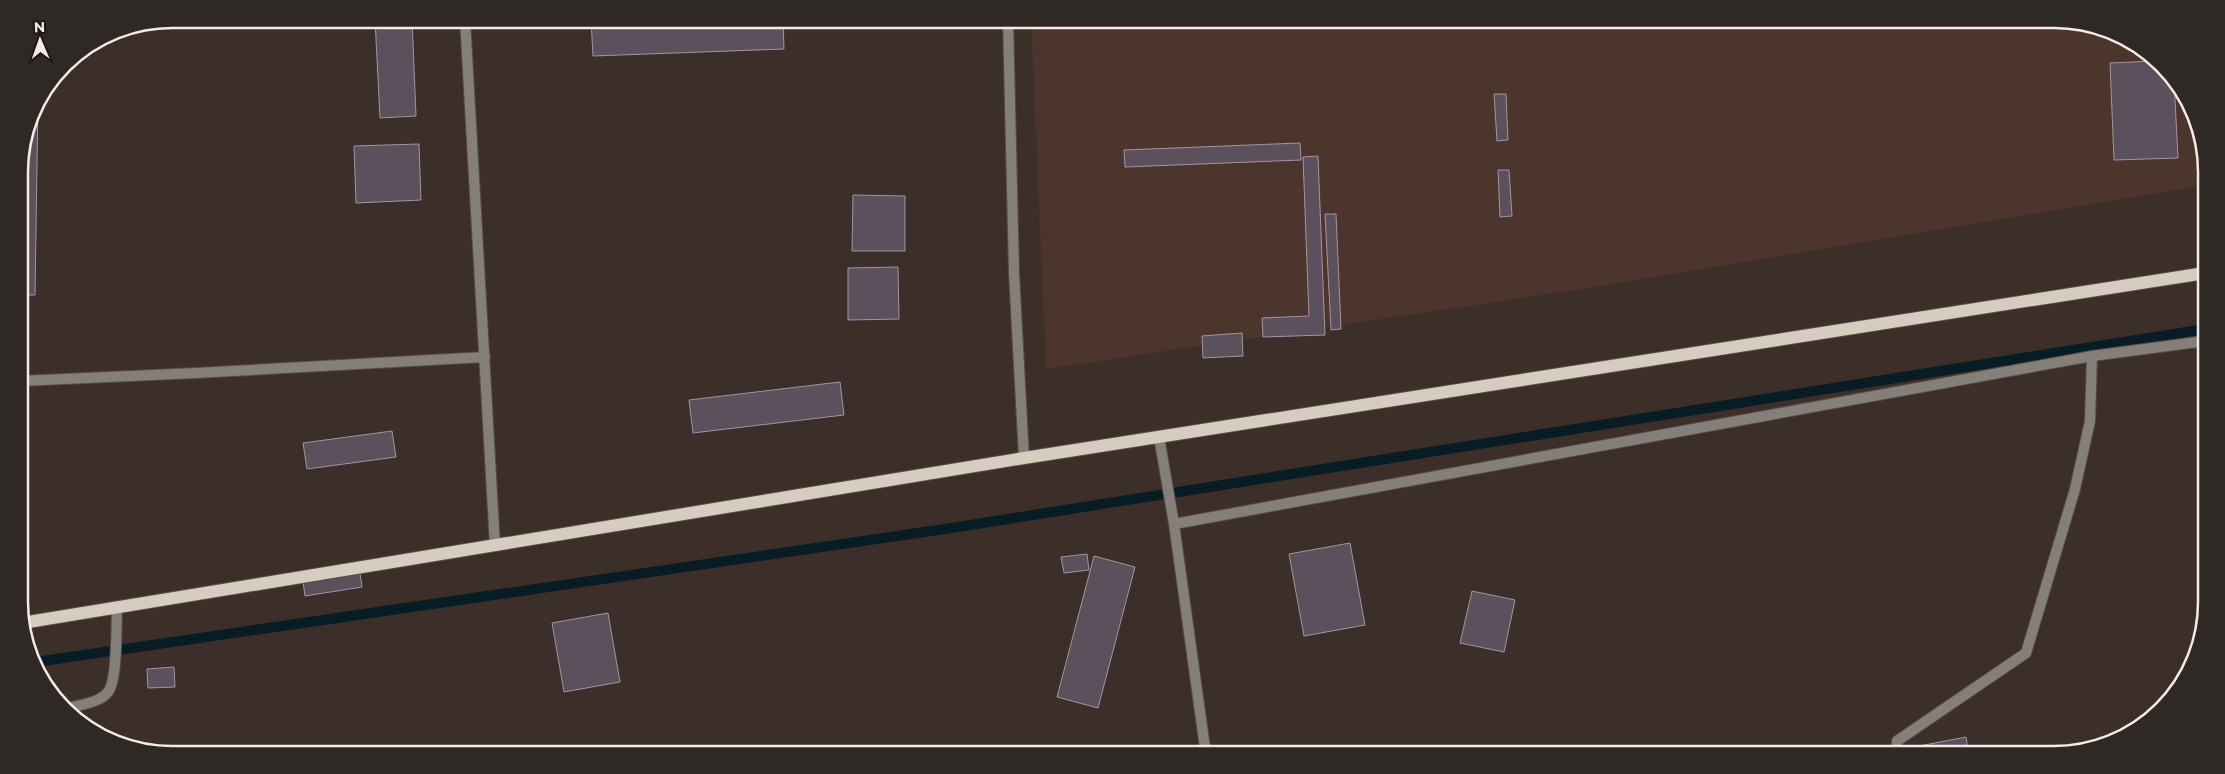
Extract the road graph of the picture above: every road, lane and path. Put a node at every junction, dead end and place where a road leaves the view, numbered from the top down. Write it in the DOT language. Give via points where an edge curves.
graph roads {
  1 [pos="466,28"];
  2 [pos="1008,28"];
  3 [pos="2198,274"];
  4 [pos="2198,342"];
  5 [pos="2092,356"];
  6 [pos="484,357"];
  7 [pos="28,380"];
  8 [pos="1159,437"];
  9 [pos="1024,458"];
  10 [pos="1174,524"];
  11 [pos="496,546"];
  12 [pos="117,606"];
  13 [pos="29,622"];
  14 [pos="72,707"];
  15 [pos="1205,746"];
  16 [pos="1897,746"];
  1 -- 6 [label="street"];
  2 -- 9 [label="street" via="1014,272"];
  3 -- 8 [label="main road"];
  4 -- 5 [label="street"];
  5 -- 10 [label="street"];
  5 -- 16 [label="street" via="2090,421 2075,489 2026,653 1897,741"];
  6 -- 7 [label="street"];
  6 -- 11 [label="street"];
  8 -- 9 [label="main road"];
  8 -- 10 [label="street"];
  9 -- 11 [label="main road"];
  10 -- 15 [label="street"];
  11 -- 12 [label="main road"];
  12 -- 13 [label="main road"];
  12 -- 14 [label="street" via="114,678 108,692 94,701"];
}
